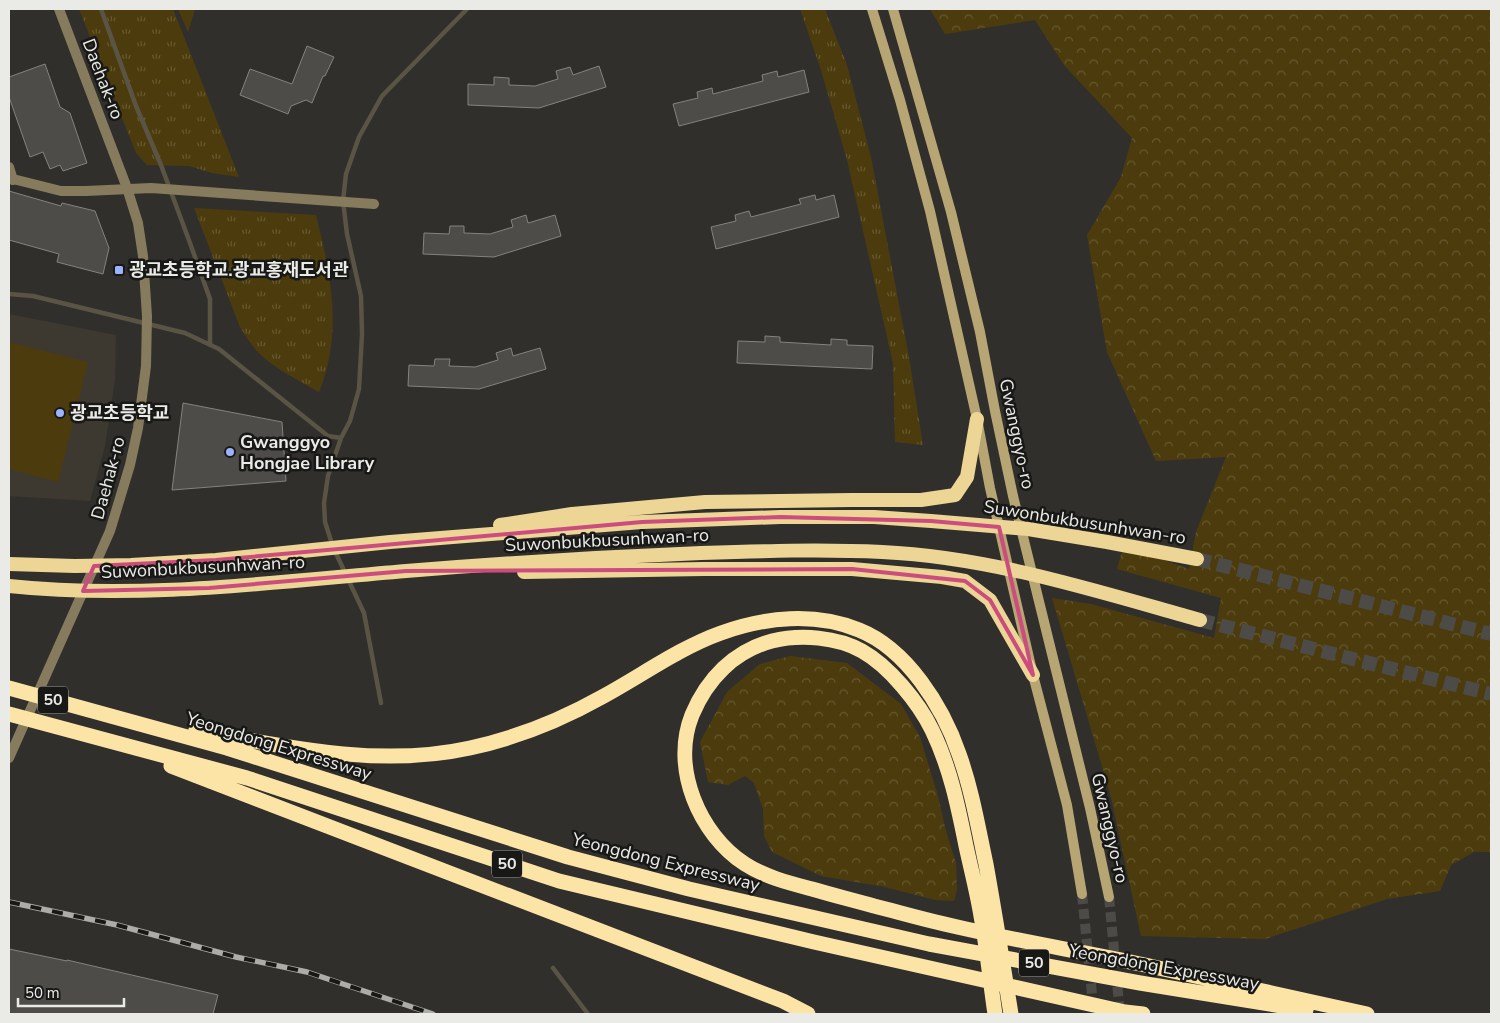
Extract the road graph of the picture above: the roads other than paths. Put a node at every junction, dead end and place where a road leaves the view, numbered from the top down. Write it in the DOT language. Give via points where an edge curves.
graph roads {
  1 [pos="59,9"];
  2 [pos="872,9"];
  3 [pos="893,9"];
  4 [pos="9,167"];
  5 [pos="11,179"];
  6 [pos="127,188"];
  7 [pos="374,204"];
  8 [pos="977,420"];
  9 [pos="390,542"];
  10 [pos="1197,559"];
  11 [pos="12,565"];
  12 [pos="406,571"];
  13 [pos="13,587"];
  14 [pos="1200,620"];
  15 [pos="1033,675"];
  16 [pos="9,688"];
  17 [pos="97,711"];
  18 [pos="9,714"];
  19 [pos="93,736"];
  20 [pos="9,758"];
  21 [pos="1082,894"];
  22 [pos="1109,897"];
  23 [pos="808,1014"];
  24 [pos="994,1014"];
  25 [pos="1011,1014"];
  26 [pos="1143,1014"];
  27 [pos="1329,1014"];
  28 [pos="1367,1014"];
  1 -- 6 [label="street, Daehak-ro"];
  2 -- 8 [label="main road, Gwanggyo-ro" via="930,211"];
  3 -- 22 [label="main road, Gwanggyo-ro" via="951,212 980,332 1013,496"];
  4 -- 5 [label="street"];
  5 -- 6 [label="street" via="61,190"];
  6 -- 7 [label="street"];
  6 -- 20 [label="street, Daehak-ro" via="138,223 143,256 148,340 138,428 115,517"];
  8 -- 9 [label="highway" via="968,477 955,495 921,500 705,502 572,514"];
  8 -- 15 [label="main road, Gwanggyo-ro"];
  9 -- 10 [label="highway, Suwonbukbusunhwan-ro" via="642,522 874,517 1028,529"];
  9 -- 11 [label="highway, Suwonbukbusunhwan-ro" via="216,560 131,565"];
  12 -- 13 [label="highway, Suwonbukbusunhwan-ro" via="130,592"];
  12 -- 14 [label="highway, Suwonbukbusunhwan-ro" via="648,555 780,550 883,552 942,557 1045,576"];
  12 -- 15 [label="highway" via="852,569 942,577 965,581 990,600"];
  15 -- 21 [label="main road, Gwanggyo-ro" via="1068,805"];
  16 -- 17 [label="highway, Yeongdong Expressway / 50"];
  17 -- 25 [label="highway" via="313,750 398,757 435,755 489,744 537,728 599,699 686,649 748,624 792,618 825,620 860,630 887,647 914,673 937,706 954,740 976,817"];
  17 -- 27 [label="highway, Yeongdong Expressway / 50" via="227,748 568,857 689,889 928,944"];
  18 -- 19 [label="highway, 50"];
  19 -- 23 [label="highway" via="783,1001"];
  19 -- 26 [label="highway, 50" via="247,778 559,881"];
  24 -- 28 [label="highway" via="981,917 957,799 935,736 914,700 869,655 829,640 796,638 772,641 747,651 728,664 708,684 696,705 686,737 685,768 693,798 717,839 742,863 756,871 935,922 1148,966"];
}
